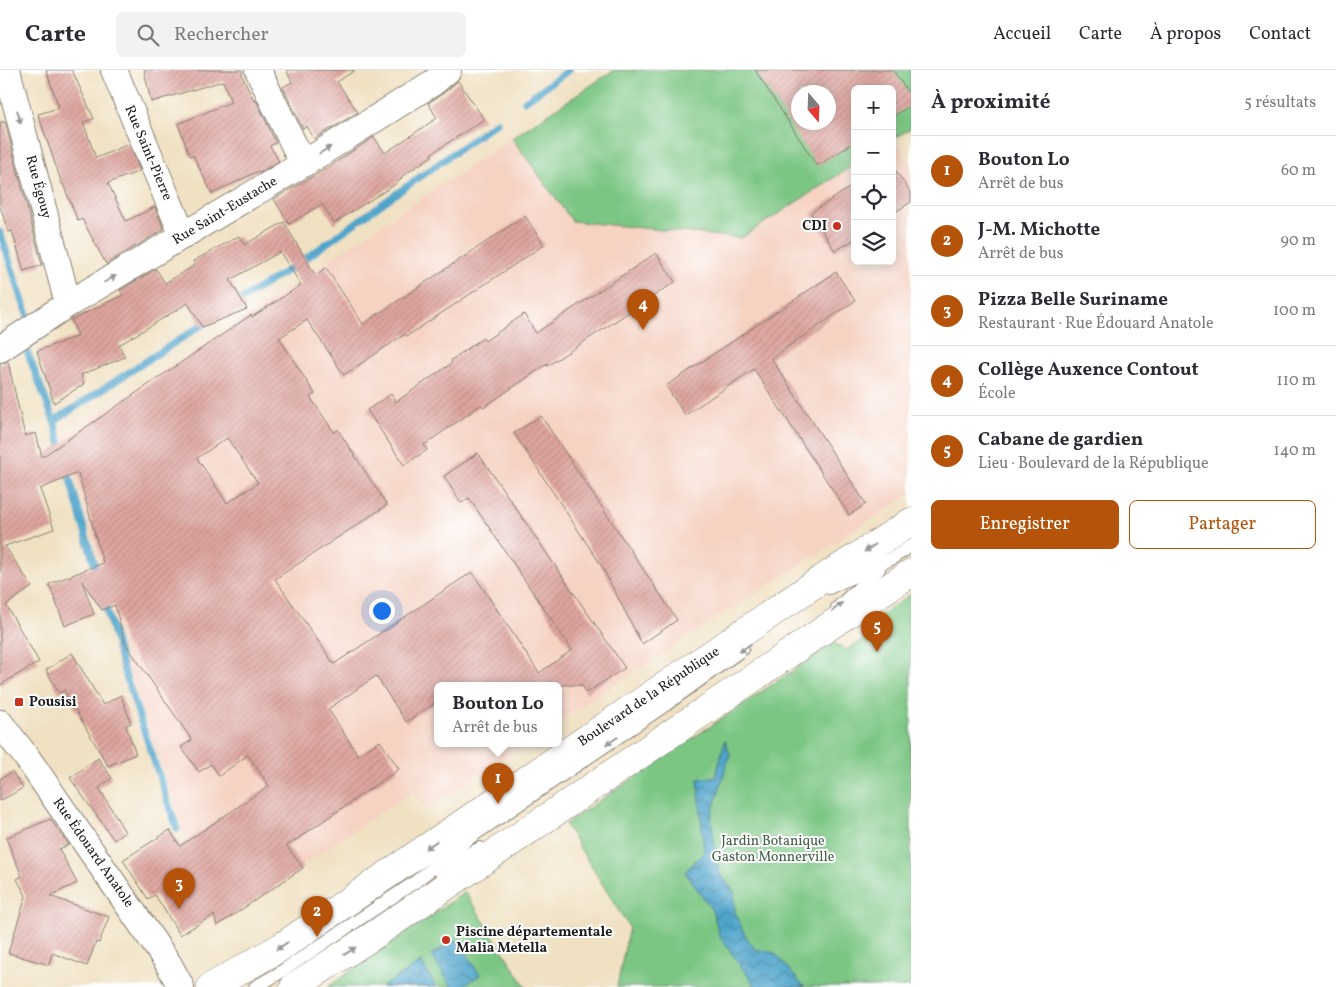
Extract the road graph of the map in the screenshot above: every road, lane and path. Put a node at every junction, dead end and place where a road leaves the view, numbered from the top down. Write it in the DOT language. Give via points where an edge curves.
graph roads {
  1 [pos="7,70"];
  2 [pos="114,70"];
  3 [pos="258,70"];
  4 [pos="448,70"];
  5 [pos="302,164"];
  6 [pos="183,236"];
  7 [pos="68,304"];
  8 [pos="0,349"];
  9 [pos="911,522"];
  10 [pos="911,546"];
  11 [pos="901,566"];
  12 [pos="768,631"];
  13 [pos="752,642"];
  14 [pos="0,723"];
  15 [pos="654,730"];
  16 [pos="566,790"];
  17 [pos="415,882"];
  18 [pos="181,987"];
  19 [pos="212,987"];
  20 [pos="254,987"];
  21 [pos="294,987"];
  1 -- 7 [label="street, Rue Égouy, one-way"];
  2 -- 6 [label="street, Rue Saint-Pierre"];
  3 -- 5 [label="street"];
  5 -- 4 [label="street, Rue Saint-Eustache, one-way" via="434,82"];
  5 -- 6 [label="street, Rue Saint-Eustache"];
  7 -- 6 [label="street, Rue Saint-Eustache, one-way"];
  7 -- 8 [label="street, Rue Saint-Eustache"];
  9 -- 19 [label="street, Boulevard de la République, one-way" via="280,947"];
  10 -- 11 [label="lane"];
  11 -- 12 [label="lane" via="822,592"];
  15 -- 11 [label="lane, one-way"];
  21 -- 11 [label="street, one-way" via="840,619"];
  13 -- 17 [label="lane, one-way" via="471,837"];
  14 -- 18 [label="street, Rue Édouard Anatole" via="162,954"];
  16 -- 17 [label="lane" via="478,850"];
  17 -- 20 [label="lane"];
}
